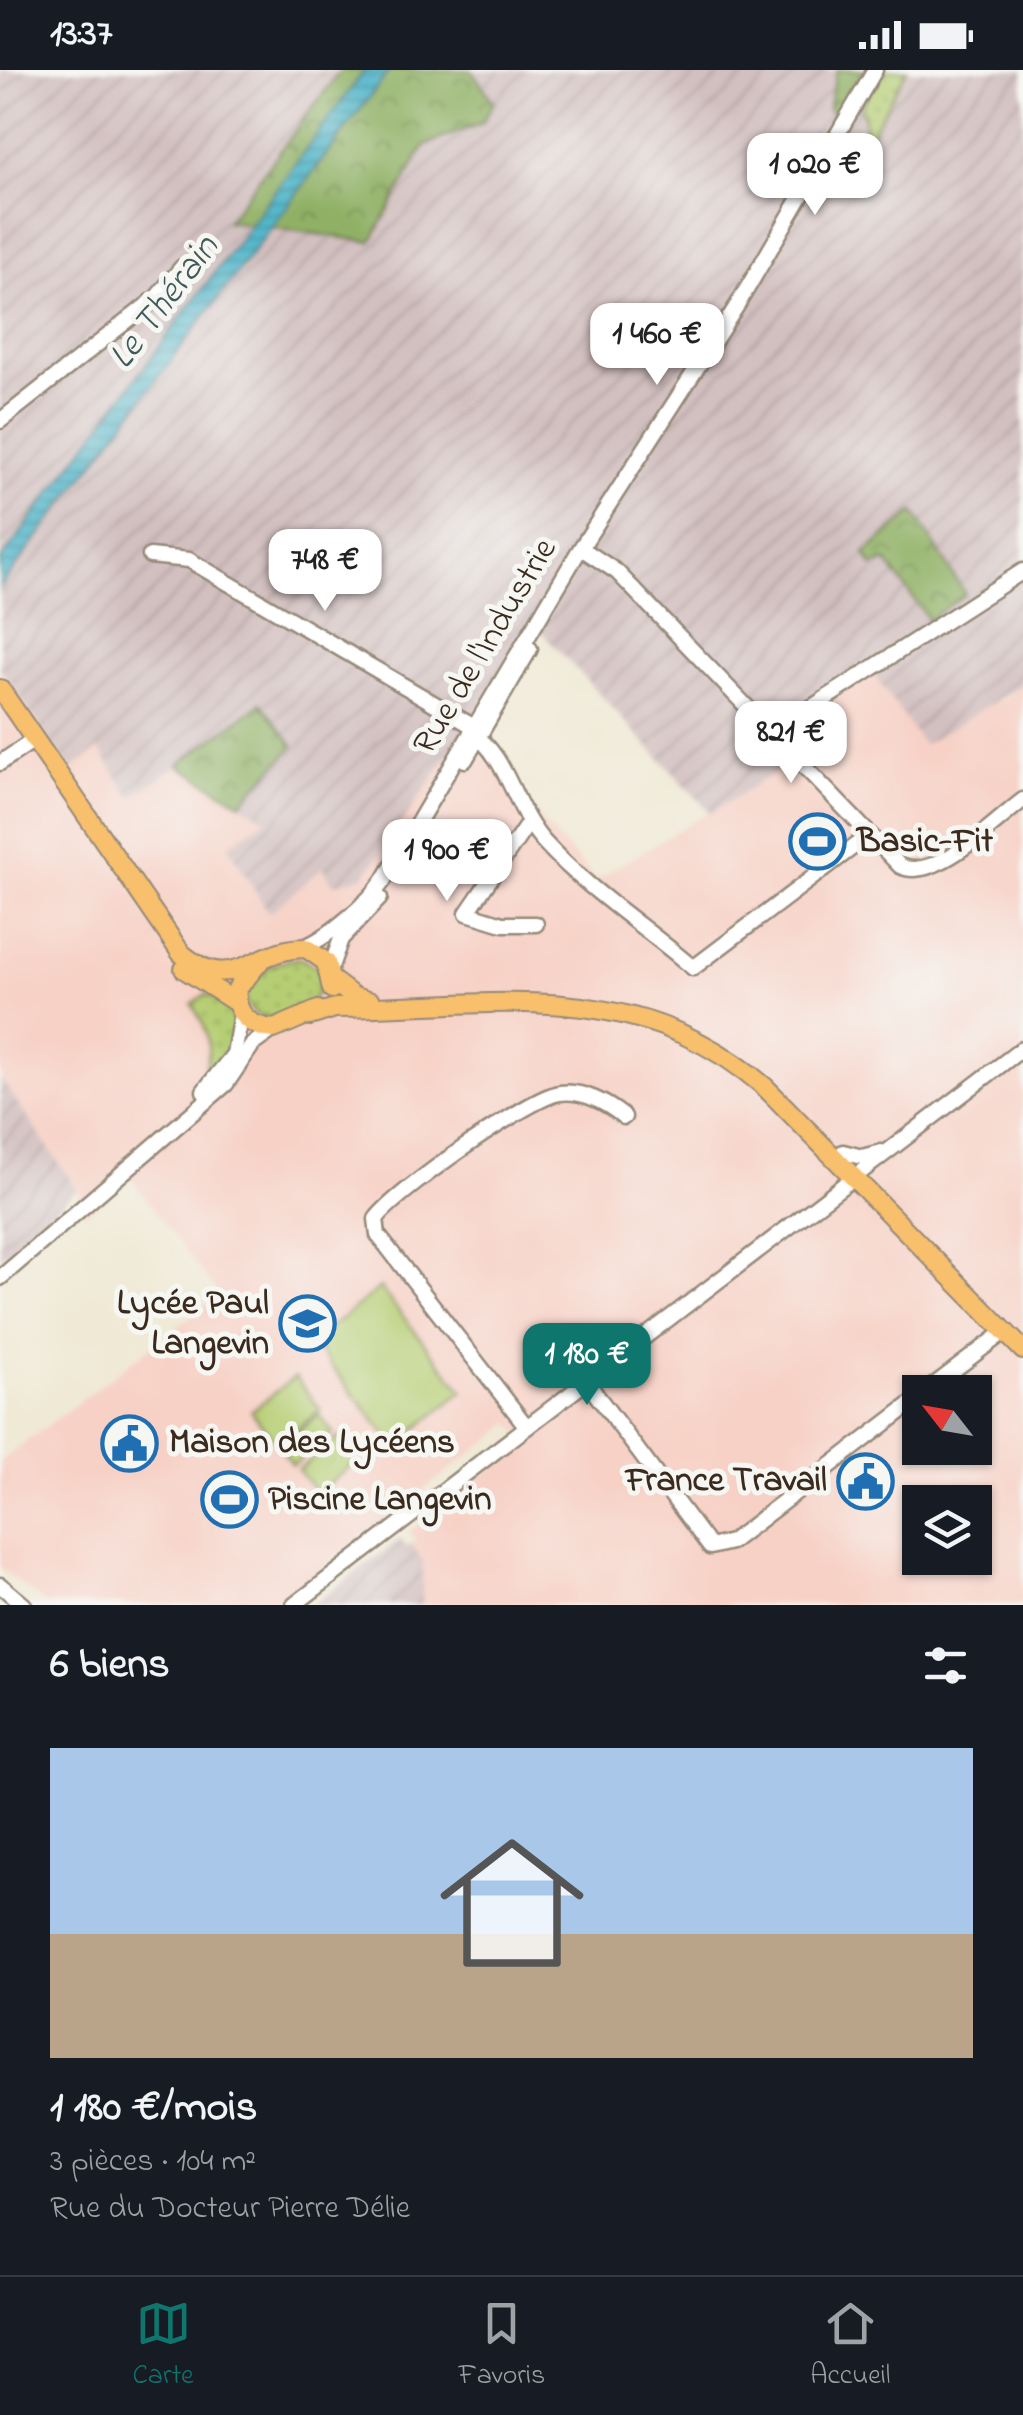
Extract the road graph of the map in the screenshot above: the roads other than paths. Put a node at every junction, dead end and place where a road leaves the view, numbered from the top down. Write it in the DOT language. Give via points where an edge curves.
graph roads {
  1 [pos="873,70"];
  2 [pos="182,267"];
  3 [pos="0,421"];
  4 [pos="584,549"];
  5 [pos="150,556"];
  6 [pos="1023,572"];
  7 [pos="0,690"];
  8 [pos="0,707"];
  9 [pos="476,732"];
  10 [pos="772,733"];
  11 [pos="30,743"];
  12 [pos="0,763"];
  13 [pos="1023,800"];
  14 [pos="528,822"];
  15 [pos="869,835"];
  16 [pos="536,924"];
  17 [pos="301,948"];
  18 [pos="260,961"];
  19 [pos="331,975"];
  20 [pos="239,1009"];
  21 [pos="310,1016"];
  22 [pos="274,1029"];
  23 [pos="1023,1048"];
  24 [pos="624,1117"];
  25 [pos="899,1142"];
  26 [pos="843,1152"];
  27 [pos="857,1174"];
  28 [pos="0,1269"];
  29 [pos="0,1278"];
  30 [pos="1012,1329"];
  31 [pos="1023,1347"];
  32 [pos="949,1375"];
  33 [pos="586,1381"];
  34 [pos="902,1410"];
  35 [pos="527,1427"];
  36 [pos="0,1586"];
  37 [pos="24,1605"];
  38 [pos="294,1605"];
  1 -- 4 [label="street, Rue de l'Industrie" via="738,304"];
  2 -- 3 [label="street" via="156,298"];
  4 -- 9 [label="street, Rue de l'Industrie"];
  4 -- 10 [label="street" via="618,572"];
  5 -- 9 [label="street" via="186,559"];
  6 -- 10 [label="street"];
  7 -- 11 [label="main road"];
  8 -- 11 [label="main road"];
  9 -- 14 [label="street"];
  9 -- 17 [label="street, Rue de l'Industrie" via="377,890"];
  9 -- 19 [label="street, Rue de l'Industrie" via="382,896 339,942"];
  10 -- 15 [label="street"];
  11 -- 12 [label="street"];
  11 -- 18 [label="main road" via="176,948 216,973"];
  11 -- 20 [label="main road" via="170,956"];
  13 -- 15 [label="street" via="923,870 900,866"];
  14 -- 15 [label="street" via="595,894 693,968"];
  14 -- 16 [label="street" via="467,913"];
  17 -- 18 [label="main road"];
  17 -- 19 [label="main road" via="319,954"];
  18 -- 20 [label="main road" via="238,984"];
  19 -- 21 [label="main road" via="326,1002"];
  19 -- 26 [label="main road" via="370,1002 545,991 648,1012 742,1060"];
  20 -- 22 [label="main road" via="256,1026"];
  20 -- 28 [label="street" via="236,1049 214,1082"];
  21 -- 22 [label="main road"];
  21 -- 27 [label="main road" via="335,1008 545,1001 641,1017 692,1038 750,1074"];
  22 -- 29 [label="street" via="253,1044 226,1084"];
  23 -- 25 [label="street"];
  24 -- 35 [label="street" via="588,1097 552,1095 450,1158 376,1219 378,1235"];
  25 -- 26 [label="street" via="870,1157"];
  25 -- 27 [label="street"];
  26 -- 27 [label="main road"];
  27 -- 30 [label="main road"];
  27 -- 33 [label="street"];
  30 -- 31 [label="main road"];
  30 -- 32 [label="street"];
  33 -- 34 [label="street" via="710,1547 731,1542"];
  33 -- 35 [label="street"];
  35 -- 38 [label="street"];
  36 -- 37 [label="street"];
}
